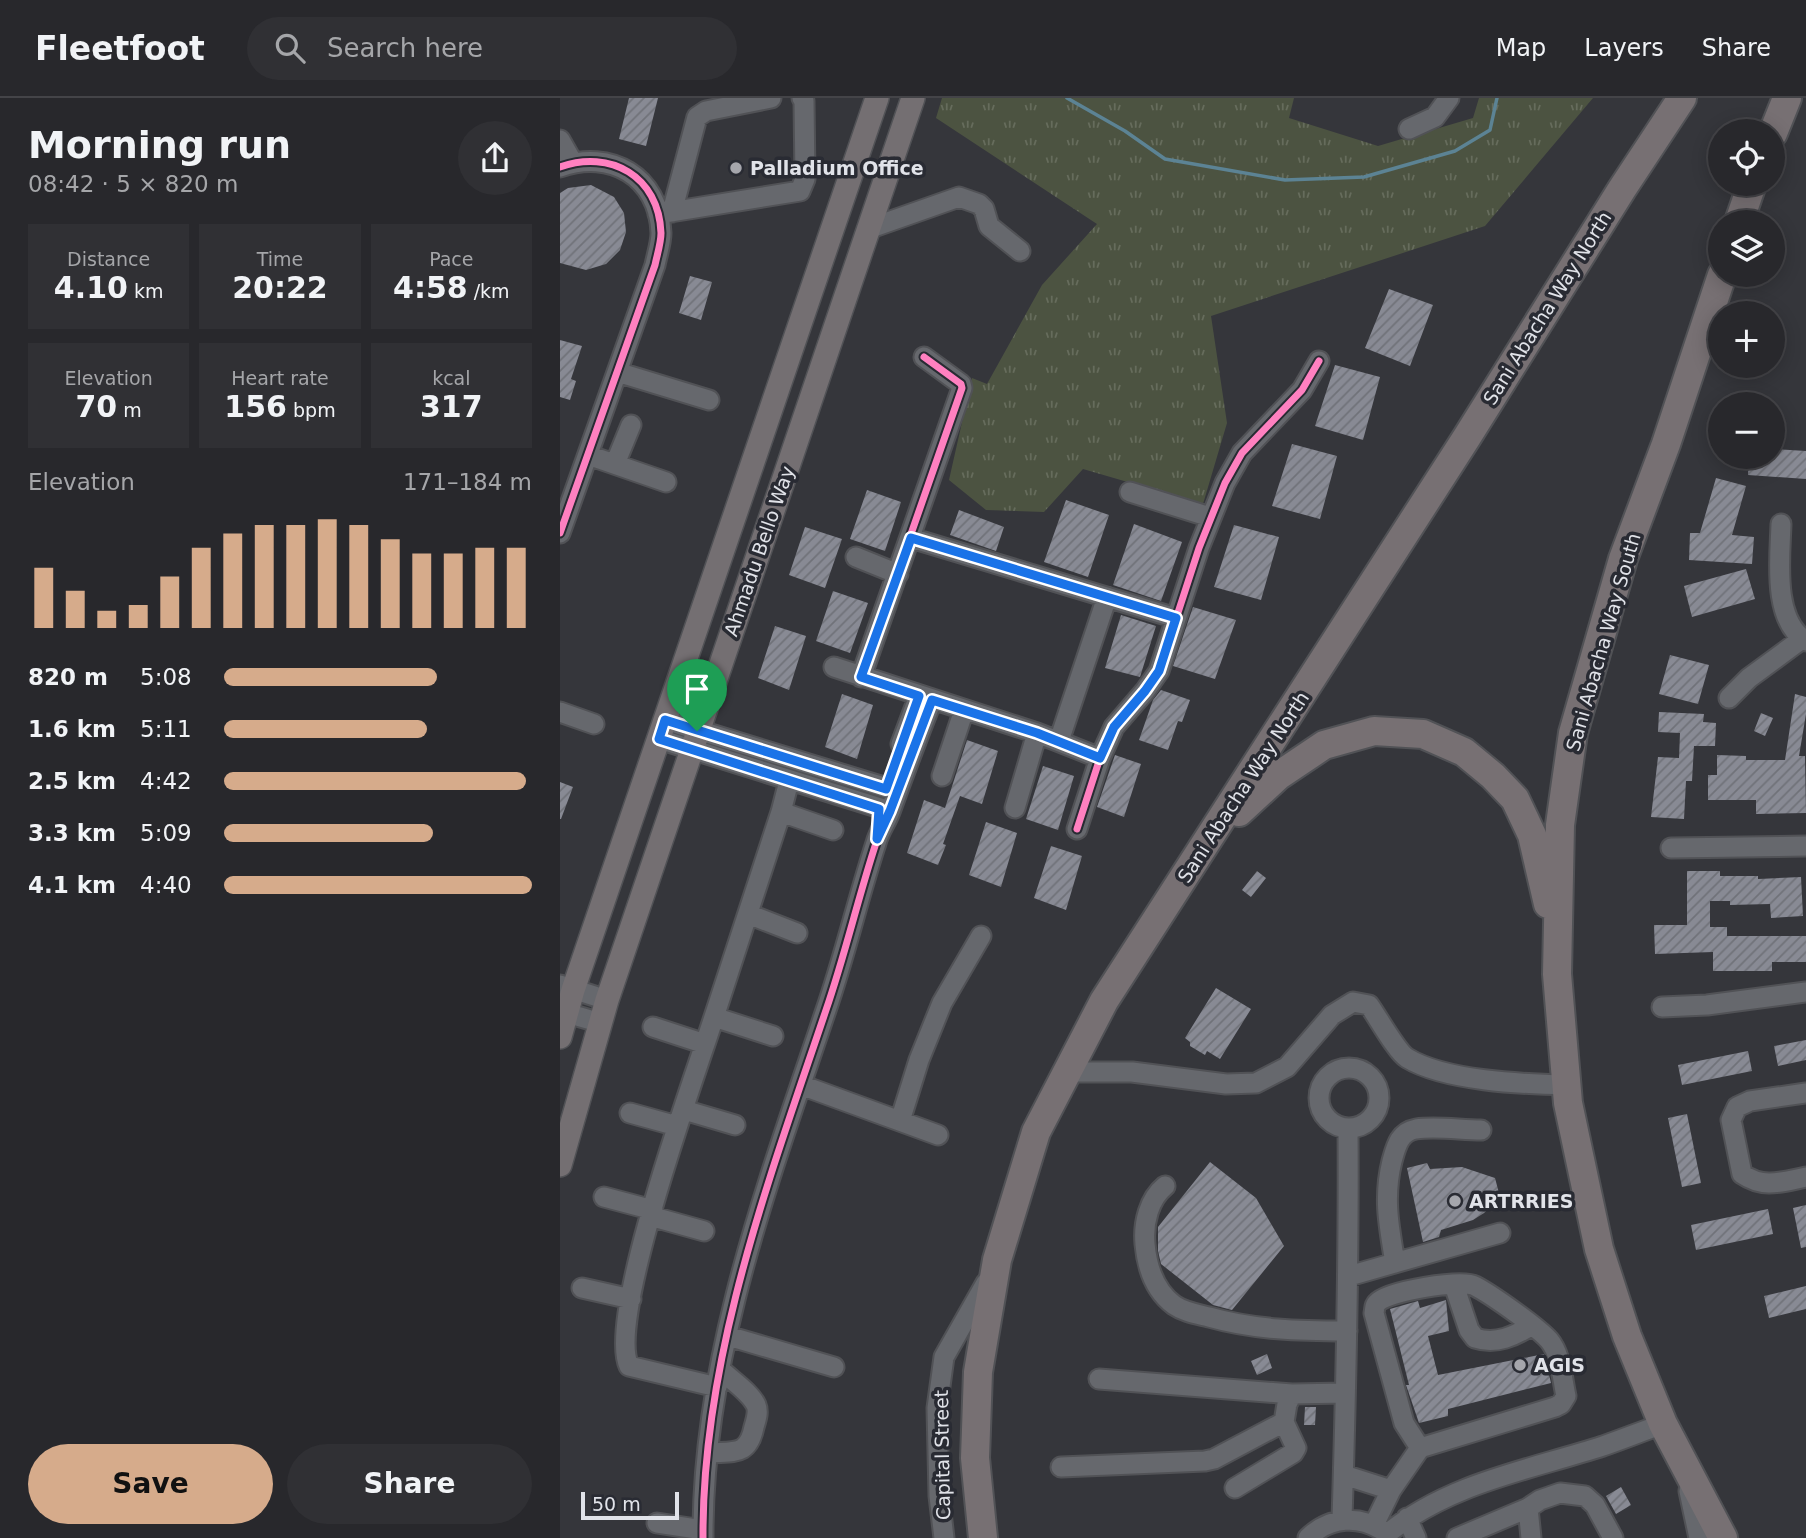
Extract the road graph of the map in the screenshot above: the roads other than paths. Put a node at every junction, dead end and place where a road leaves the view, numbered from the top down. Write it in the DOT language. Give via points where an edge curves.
graph roads {
  1 [pos="771,98"];
  2 [pos="802,98"];
  3 [pos="877,98"];
  4 [pos="913,98"];
  5 [pos="1449,98"];
  6 [pos="1682,98"];
  7 [pos="1787,98"];
  8 [pos="1779,119"];
  9 [pos="1409,128"];
  10 [pos="560,140"];
  11 [pos="564,164"];
  12 [pos="665,213"];
  13 [pos="868,229"];
  14 [pos="1020,251"];
  15 [pos="1718,287"];
  16 [pos="924,357"];
  17 [pos="1319,361"];
  18 [pos="617,372"];
  19 [pos="709,400"];
  20 [pos="631,425"];
  21 [pos="588,455"];
  22 [pos="615,464"];
  23 [pos="666,482"];
  24 [pos="1130,492"];
  25 [pos="1210,517"];
  26 [pos="1781,524"];
  27 [pos="560,533"];
  28 [pos="911,538"];
  29 [pos="856,557"];
  30 [pos="898,574"];
  31 [pos="1107,597"];
  32 [pos="1176,618"];
  33 [pos="1804,640"];
  34 [pos="834,667"];
  35 [pos="861,677"];
  36 [pos="926,698"];
  37 [pos="1729,698"];
  38 [pos="964,710"];
  39 [pos="560,712"];
  40 [pos="594,724"];
  41 [pos="662,730"];
  42 [pos="1037,733"];
  43 [pos="694,741"];
  44 [pos="1059,741"];
  45 [pos="1100,758"];
  46 [pos="943,776"];
  47 [pos="789,780"];
  48 [pos="891,790"];
  49 [pos="1015,808"];
  50 [pos="885,810"];
  51 [pos="781,812"];
  52 [pos="1077,829"];
  53 [pos="833,830"];
  54 [pos="1806,846"];
  55 [pos="1671,848"];
  56 [pos="1178,889"];
  57 [pos="748,914"];
  58 [pos="797,933"];
  59 [pos="981,936"];
  60 [pos="1557,938"];
  61 [pos="567,987"];
  62 [pos="1806,992"];
  63 [pos="607,1000"];
  64 [pos="1662,1007"];
  65 [pos="563,1012"];
  66 [pos="715,1017"];
  67 [pos="601,1023"];
  68 [pos="653,1027"];
  69 [pos="773,1036"];
  70 [pos="560,1037"];
  71 [pos="705,1044"];
  72 [pos="1068,1072"];
  73 [pos="801,1085"];
  74 [pos="1566,1085"];
  75 [pos="1806,1093"];
  76 [pos="630,1113"];
  77 [pos="680,1118"];
  78 [pos="900,1121"];
  79 [pos="735,1125"];
  80 [pos="1349,1129"];
  81 [pos="1481,1130"];
  82 [pos="938,1135"];
  83 [pos="560,1165"];
  84 [pos="1806,1177"];
  85 [pos="1165,1186"];
  86 [pos="604,1197"];
  87 [pos="651,1213"];
  88 [pos="704,1231"];
  89 [pos="1500,1233"];
  90 [pos="997,1260"];
  91 [pos="1395,1263"];
  92 [pos="1349,1276"];
  93 [pos="1454,1285"];
  94 [pos="582,1288"];
  95 [pos="631,1300"];
  96 [pos="1532,1325"];
  97 [pos="1347,1331"];
  98 [pos="728,1336"];
  99 [pos="834,1367"];
  100 [pos="719,1379"];
  101 [pos="1099,1379"];
  102 [pos="1344,1393"];
  103 [pos="1292,1394"];
  104 [pos="1284,1422"];
  105 [pos="1663,1423"];
  106 [pos="1420,1448"];
  107 [pos="709,1453"];
  108 [pos="1679,1455"];
  109 [pos="1061,1467"];
  110 [pos="1343,1475"];
  111 [pos="1235,1488"];
  112 [pos="1391,1490"];
  113 [pos="1528,1508"];
  114 [pos="1407,1518"];
  115 [pos="1342,1520"];
  116 [pos="657,1523"];
  117 [pos="1384,1532"];
  118 [pos="703,1534"];
  119 [pos="944,1538"];
  120 [pos="983,1538"];
  121 [pos="1308,1538"];
  122 [pos="1416,1538"];
  123 [pos="1457,1538"];
  124 [pos="1531,1538"];
  125 [pos="1613,1538"];
  126 [pos="1699,1538"];
  127 [pos="1723,1538"];
  1 -- 12 [label="street" via="706,111 697,117"];
  2 -- 12 [label="street" via="805,179 800,191"];
  3 -- 41 [label="main road, Ahmadu Bello Way"];
  4 -- 13 [label="main road, Ahmadu Bello Way"];
  5 -- 9 [label="street" via="1435,117"];
  6 -- 56 [label="highway, Sani Abacha Way North"];
  7 -- 8 [label="highway"];
  10 -- 11 [label="street"];
  11 -- 12 [label="street" via="600,160 624,169 639,179"];
  12 -- 18 [label="street" via="654,265"];
  13 -- 14 [label="street" via="959,197 979,204 989,226"];
  13 -- 43 [label="main road, Ahmadu Bello Way"];
  15 -- 60 [label="highway, Sani Abacha Way South" via="1623,559 1573,733 1560,825"];
  16 -- 28 [label="street" via="962,388"];
  17 -- 25 [label="street" via="1302,390 1242,453"];
  18 -- 19 [label="street"];
  18 -- 21 [label="street"];
  20 -- 22 [label="street"];
  21 -- 22 [label="street"];
  21 -- 27 [label="street"];
  22 -- 23 [label="street"];
  24 -- 25 [label="street"];
  25 -- 32 [label="street"];
  26 -- 33 [label="street" via="1782,601 1789,621"];
  28 -- 30 [label="street"];
  28 -- 31 [label="street"];
  29 -- 30 [label="street"];
  30 -- 35 [label="street"];
  31 -- 32 [label="street"];
  31 -- 44 [label="street"];
  32 -- 45 [label="street" via="1159,671 1114,727"];
  33 -- 37 [label="street" via="1749,678"];
  34 -- 35 [label="street"];
  35 -- 36 [label="street"];
  36 -- 38 [label="street"];
  36 -- 48 [label="street"];
  38 -- 42 [label="street"];
  38 -- 46 [label="street"];
  39 -- 40 [label="street"];
  41 -- 43 [label="street"];
  41 -- 61 [label="main road, Ahmadu Bello Way"];
  42 -- 44 [label="street"];
  42 -- 49 [label="street"];
  43 -- 47 [label="street"];
  43 -- 48 [label="street"];
  43 -- 63 [label="main road, Ahmadu Bello Way"];
  44 -- 45 [label="street"];
  45 -- 52 [label="street"];
  47 -- 50 [label="street"];
  47 -- 51 [label="street"];
  48 -- 50 [label="street"];
  50 -- 73 [label="street" via="848,947"];
  51 -- 53 [label="street"];
  51 -- 57 [label="street"];
  54 -- 55 [label="street"];
  56 -- 60 [label="highway" via="1237,813 1278,776 1324,745 1374,731 1423,734 1464,751 1515,799 1532,835"];
  56 -- 72 [label="highway, Sani Abacha Way North" via="1104,1001"];
  57 -- 58 [label="street"];
  57 -- 66 [label="street"];
  59 -- 78 [label="street" via="942,1003"];
  60 -- 74 [label="highway, Sani Abacha Way South"];
  61 -- 63 [label="street"];
  61 -- 65 [label="main road, Ahmadu Bello Way"];
  62 -- 64 [label="street" via="1707,1006"];
  63 -- 67 [label="main road, Ahmadu Bello Way"];
  65 -- 67 [label="street"];
  65 -- 70 [label="main road, Ahmadu Bello Way"];
  66 -- 69 [label="street"];
  66 -- 71 [label="street"];
  67 -- 83 [label="main road, Ahmadu Bello Way"];
  68 -- 71 [label="street"];
  71 -- 77 [label="street"];
  72 -- 74 [label="street" via="1132,1072 1226,1084 1256,1083 1287,1067 1332,1015 1353,1002 1369,1005 1405,1057 1439,1070 1513,1084"];
  72 -- 90 [label="highway, Sani Abacha Way North" via="1036,1132"];
  73 -- 78 [label="street"];
  73 -- 98 [label="street" via="759,1213"];
  74 -- 105 [label="highway, Sani Abacha Way South" via="1599,1249"];
  75 -- 84 [label="street" via="1750,1101 1737,1107 1731,1120 1742,1174 1755,1183 1768,1184"];
  76 -- 77 [label="street"];
  77 -- 79 [label="street"];
  77 -- 87 [label="street"];
  78 -- 82 [label="street"];
  80 -- 92 [label="street"];
  81 -- 91 [label="street" via="1416,1129 1403,1135 1387,1185"];
  85 -- 97 [label="street" via="1154,1194 1144,1236 1147,1266 1174,1305 1233,1324 1271,1330"];
  86 -- 87 [label="street"];
  87 -- 88 [label="street"];
  87 -- 95 [label="street"];
  89 -- 91 [label="street"];
  90 -- 119 [label="street, Capital Street" via="944,1357 937,1408"];
  90 -- 120 [label="highway, Sani Abacha Way North" via="978,1371 975,1458"];
  91 -- 92 [label="street"];
  92 -- 97 [label="street"];
  93 -- 96 [label="street" via="1474,1285"];
  93 -- 96 [label="street" via="1475,1338 1513,1337"];
  93 -- 106 [label="street" via="1437,1284 1385,1298 1375,1307 1404,1423"];
  94 -- 95 [label="street"];
  95 -- 100 [label="street" via="626,1318 629,1366"];
  96 -- 106 [label="street" via="1556,1351 1566,1396 1561,1404"];
  97 -- 102 [label="street"];
  98 -- 99 [label="street"];
  98 -- 100 [label="street"];
  100 -- 107 [label="street"];
  100 -- 107 [label="street" via="755,1402 758,1410 751,1442 738,1451"];
  101 -- 103 [label="street"];
  102 -- 103 [label="street"];
  102 -- 110 [label="street"];
  103 -- 104 [label="street"];
  104 -- 109 [label="street" via="1205,1461"];
  104 -- 111 [label="street" via="1296,1448 1293,1453"];
  105 -- 108 [label="highway, Sani Abacha Way South"];
  105 -- 114 [label="street" via="1604,1446 1502,1475"];
  106 -- 112 [label="street"];
  107 -- 118 [label="street"];
  108 -- 126 [label="street"];
  108 -- 127 [label="highway, Sani Abacha Way South"];
  110 -- 112 [label="street"];
  110 -- 115 [label="street"];
  112 -- 117 [label="street"];
  113 -- 123 [label="street"];
  113 -- 124 [label="street"];
  113 -- 125 [label="street" via="1560,1493 1585,1496"];
  114 -- 117 [label="street"];
  114 -- 122 [label="street"];
  115 -- 117 [label="street" via="1358,1520"];
  115 -- 121 [label="street"];
  116 -- 118 [label="street"];
}
